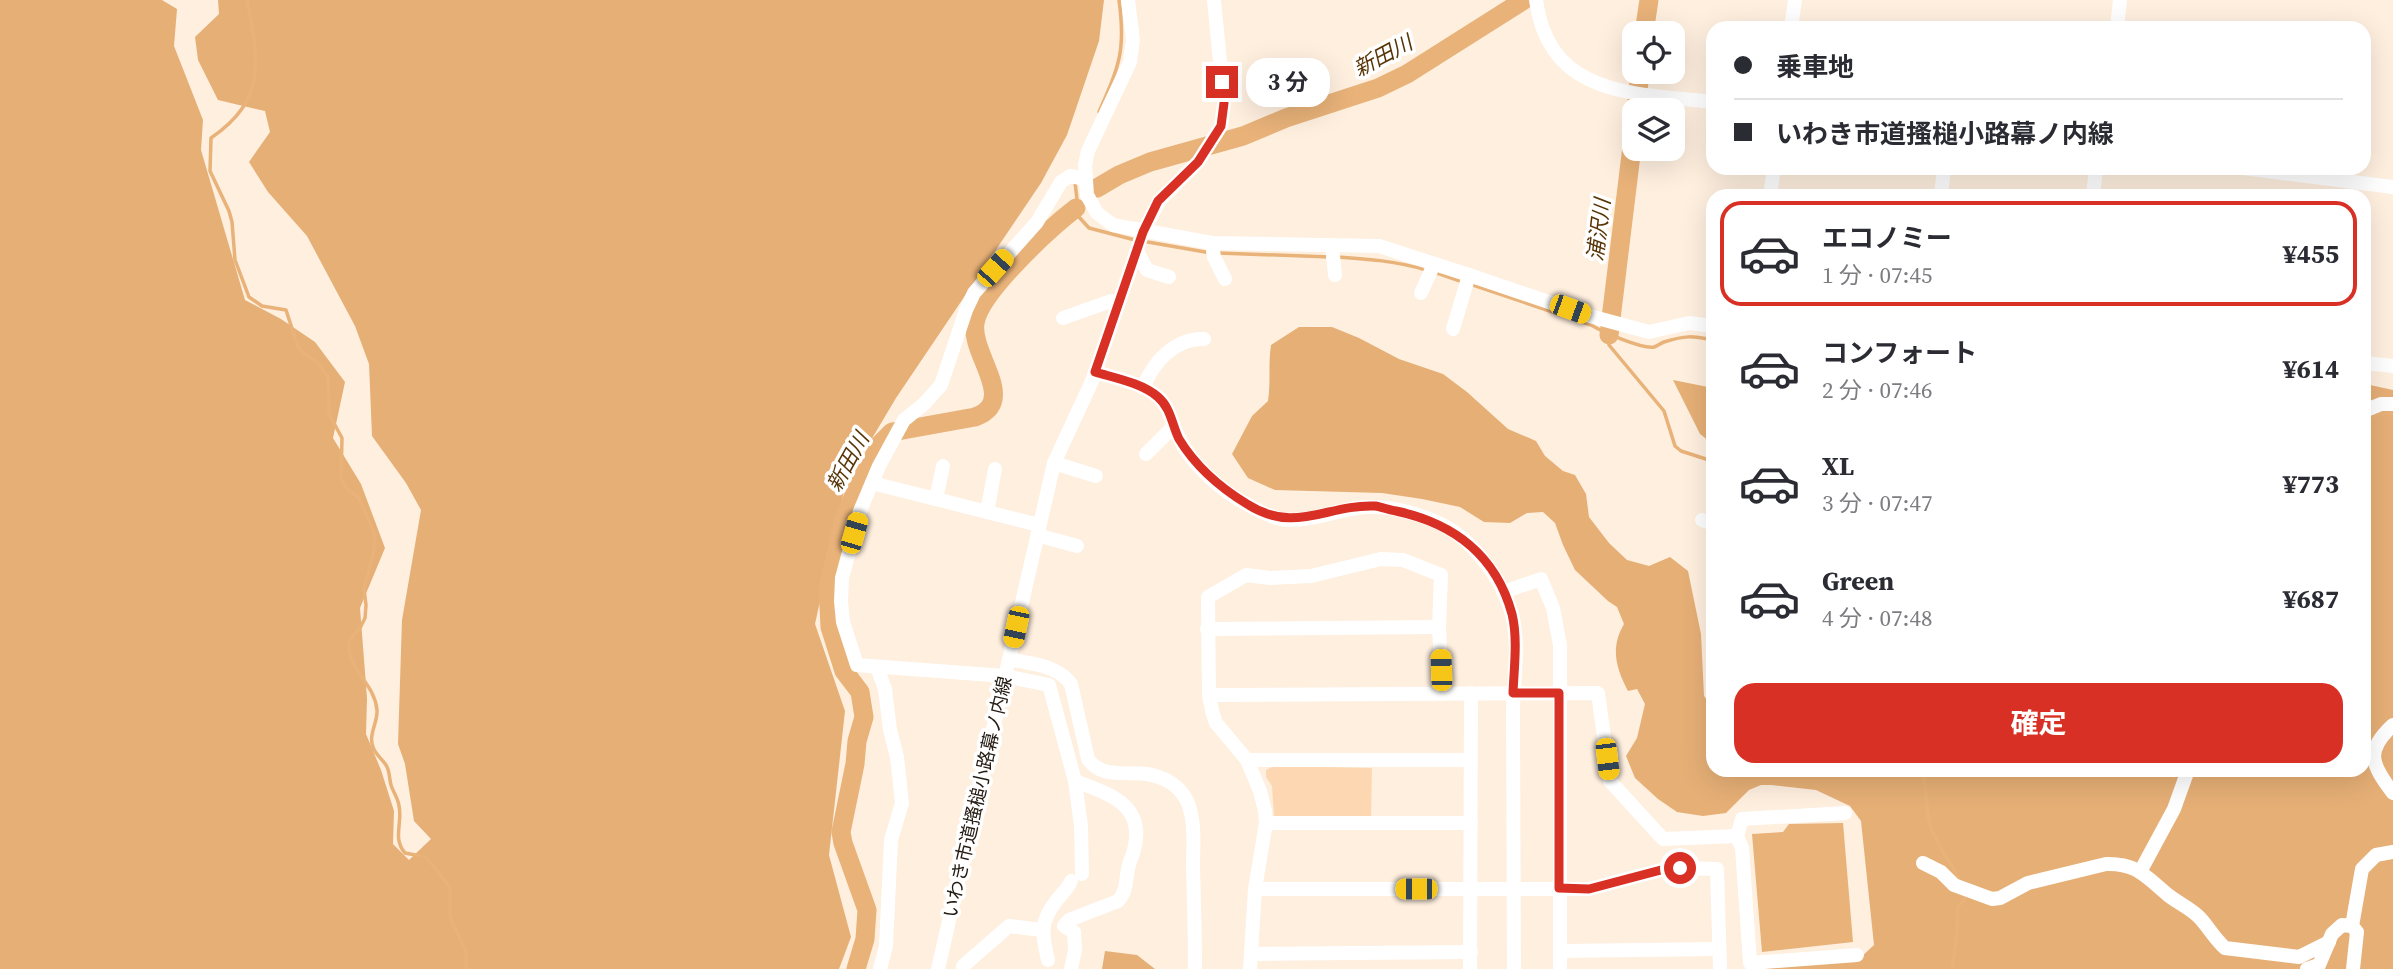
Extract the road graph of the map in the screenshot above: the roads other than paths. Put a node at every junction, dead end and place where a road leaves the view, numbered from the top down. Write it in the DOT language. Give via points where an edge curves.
graph roads {
  1 [pos="1128,0"];
  2 [pos="1214,0"];
  3 [pos="1795,0"];
  4 [pos="2120,0"];
  5 [pos="1536,5"];
  6 [pos="1792,21"];
  7 [pos="2118,21"];
  8 [pos="1706,101"];
  9 [pos="2298,175"];
  10 [pos="1080,179"];
  11 [pos="2393,187"];
  12 [pos="1140,241"];
  13 [pos="1212,243"];
  14 [pos="1332,246"];
  15 [pos="1434,264"];
  16 [pos="1335,275"];
  17 [pos="1469,275"];
  18 [pos="1169,276"];
  19 [pos="1225,279"];
  20 [pos="1421,293"];
  21 [pos="1119,302"];
  22 [pos="1063,318"];
  23 [pos="1706,325"];
  24 [pos="1453,329"];
  25 [pos="1204,339"];
  26 [pos="2371,364"];
  27 [pos="2393,366"];
  28 [pos="1095,372"];
  29 [pos="1143,388"];
  30 [pos="2393,404"];
  31 [pos="2371,408"];
  32 [pos="1174,426"];
  33 [pos="1146,454"];
  34 [pos="1054,463"];
  35 [pos="943,466"];
  36 [pos="995,469"];
  37 [pos="1096,476"];
  38 [pos="872,483"];
  39 [pos="936,499"];
  40 [pos="987,512"];
  41 [pos="1038,530"];
  42 [pos="1077,546"];
  43 [pos="1503,593"];
  44 [pos="1439,627"];
  45 [pos="1208,629"];
  46 [pos="1009,659"];
  47 [pos="877,667"];
  48 [pos="1005,676"];
  49 [pos="1442,692"];
  50 [pos="1471,693"];
  51 [pos="1513,693"];
  52 [pos="1559,693"];
  53 [pos="1209,695"];
  54 [pos="2393,725"];
  55 [pos="1247,760"];
  56 [pos="1471,760"];
  57 [pos="2185,777"];
  58 [pos="1075,781"];
  59 [pos="2393,793"];
  60 [pos="1845,813"];
  61 [pos="1266,823"];
  62 [pos="1471,823"];
  63 [pos="1737,836"];
  64 [pos="2393,852"];
  65 [pos="1923,863"];
  66 [pos="2140,872"];
  67 [pos="1513,888"];
  68 [pos="1559,888"];
  69 [pos="1255,889"];
  70 [pos="1470,889"];
  71 [pos="2353,926"];
  72 [pos="1042,930"];
  73 [pos="2329,942"];
  74 [pos="1719,949"];
  75 [pos="1560,951"];
  76 [pos="1471,952"];
  77 [pos="1251,954"];
  78 [pos="1857,955"];
  79 [pos="1048,960"];
  80 [pos="939,965"];
  81 [pos="964,967"];
  82 [pos="880,969"];
  83 [pos="1071,969"];
  84 [pos="1195,969"];
  85 [pos="1250,969"];
  86 [pos="1471,969"];
  87 [pos="1514,969"];
  88 [pos="1560,969"];
  89 [pos="1720,969"];
  90 [pos="2307,969"];
  91 [pos="2353,969"];
  1 -- 10 [label="street" via="1130,62"];
  2 -- 12 [label="street, いわき市道搔槌小路幕ノ内線" via="1224,103 1221,126 1198,162 1158,201"];
  3 -- 6 [label="street"];
  4 -- 7 [label="street"];
  5 -- 8 [label="street" via="1556,55 1584,79 1605,88"];
  9 -- 11 [label="street"];
  10 -- 12 [label="street" via="1097,213"];
  10 -- 38 [label="street" via="1061,182 1037,222 974,293 941,385 904,420"];
  12 -- 13 [label="street"];
  12 -- 18 [label="street" via="1147,270"];
  12 -- 21 [label="street, いわき市道搔槌小路幕ノ内線"];
  13 -- 14 [label="street"];
  13 -- 19 [label="street"];
  14 -- 15 [label="street" via="1379,246"];
  14 -- 16 [label="street"];
  15 -- 17 [label="street"];
  15 -- 20 [label="street"];
  17 -- 23 [label="street" via="1649,332 1689,323"];
  17 -- 24 [label="street"];
  21 -- 22 [label="street"];
  21 -- 28 [label="street, いわき市道搔槌小路幕ノ内線"];
  25 -- 29 [label="street" via="1190,338 1164,355"];
  26 -- 27 [label="street"];
  28 -- 29 [label="street"];
  28 -- 34 [label="street, いわき市道搔槌小路幕ノ内線"];
  29 -- 32 [label="street" via="1165,404"];
  30 -- 31 [label="street"];
  32 -- 33 [label="street"];
  32 -- 43 [label="street" via="1214,482 1249,506 1281,519 1376,506 1434,521 1465,540 1494,573"];
  34 -- 37 [label="street"];
  34 -- 41 [label="street, いわき市道搔槌小路幕ノ内線"];
  35 -- 39 [label="street"];
  36 -- 40 [label="street"];
  38 -- 39 [label="street"];
  38 -- 47 [label="street" via="845,562 841,601 847,640 857,665"];
  39 -- 40 [label="street"];
  40 -- 41 [label="street"];
  41 -- 42 [label="street"];
  41 -- 46 [label="street, いわき市道搔槌小路幕ノ内線"];
  43 -- 51 [label="street" via="1512,615 1515,644"];
  43 -- 52 [label="street" via="1541,579 1553,608 1560,645"];
  44 -- 45 [label="street"];
  44 -- 45 [label="street" via="1441,576 1404,560 1381,559 1311,576 1246,575 1208,597"];
  44 -- 49 [label="street"];
  45 -- 53 [label="street"];
  46 -- 48 [label="street, いわき市道搔槌小路幕ノ内線"];
  46 -- 84 [label="street" via="1065,675 1088,759 1094,766 1101,771 1163,778 1177,786 1186,799 1192,832"];
  47 -- 48 [label="street"];
  47 -- 82 [label="street" via="885,690 902,803 891,840 886,946"];
  48 -- 58 [label="street" via="1049,685"];
  48 -- 80 [label="street, いわき市道搔槌小路幕ノ内線"];
  49 -- 50 [label="street"];
  49 -- 53 [label="street"];
  50 -- 51 [label="street"];
  50 -- 56 [label="street"];
  51 -- 52 [label="street"];
  51 -- 67 [label="street"];
  52 -- 63 [label="street" via="1598,693 1610,781 1663,839"];
  52 -- 68 [label="street"];
  53 -- 55 [label="street" via="1216,723"];
  54 -- 59 [label="street" via="2375,744 2374,756"];
  55 -- 56 [label="street"];
  55 -- 61 [label="street"];
  56 -- 62 [label="street"];
  57 -- 66 [label="street"];
  58 -- 72 [label="street" via="1081,826 1077,877 1057,899"];
  58 -- 83 [label="street" via="1124,803 1136,834 1122,897 1064,926 1074,932"];
  60 -- 63 [label="street" via="1742,818"];
  61 -- 62 [label="street"];
  61 -- 69 [label="street"];
  62 -- 70 [label="street"];
  63 -- 78 [label="street" via="1742,848 1750,963"];
  64 -- 71 [label="street" via="2376,855 2362,869"];
  65 -- 66 [label="street" via="1954,885 1992,899 2028,883 2106,864 2131,866"];
  66 -- 73 [label="street" via="2198,915 2225,948 2299,957"];
  67 -- 68 [label="street"];
  67 -- 70 [label="street"];
  67 -- 87 [label="street"];
  68 -- 74 [label="street" via="1589,889 1661,870 1717,869"];
  68 -- 75 [label="street"];
  69 -- 70 [label="street"];
  69 -- 77 [label="street"];
  70 -- 76 [label="street"];
  71 -- 73 [label="street" via="2336,928"];
  71 -- 91 [label="street" via="2357,932"];
  72 -- 79 [label="street"];
  72 -- 81 [label="street" via="1009,926"];
  73 -- 90 [label="street" via="2319,965"];
  74 -- 75 [label="street"];
  74 -- 89 [label="street"];
  75 -- 88 [label="street"];
  76 -- 77 [label="street"];
  76 -- 86 [label="street"];
  77 -- 85 [label="street"];
  80 -- 81 [label="street"];
}
